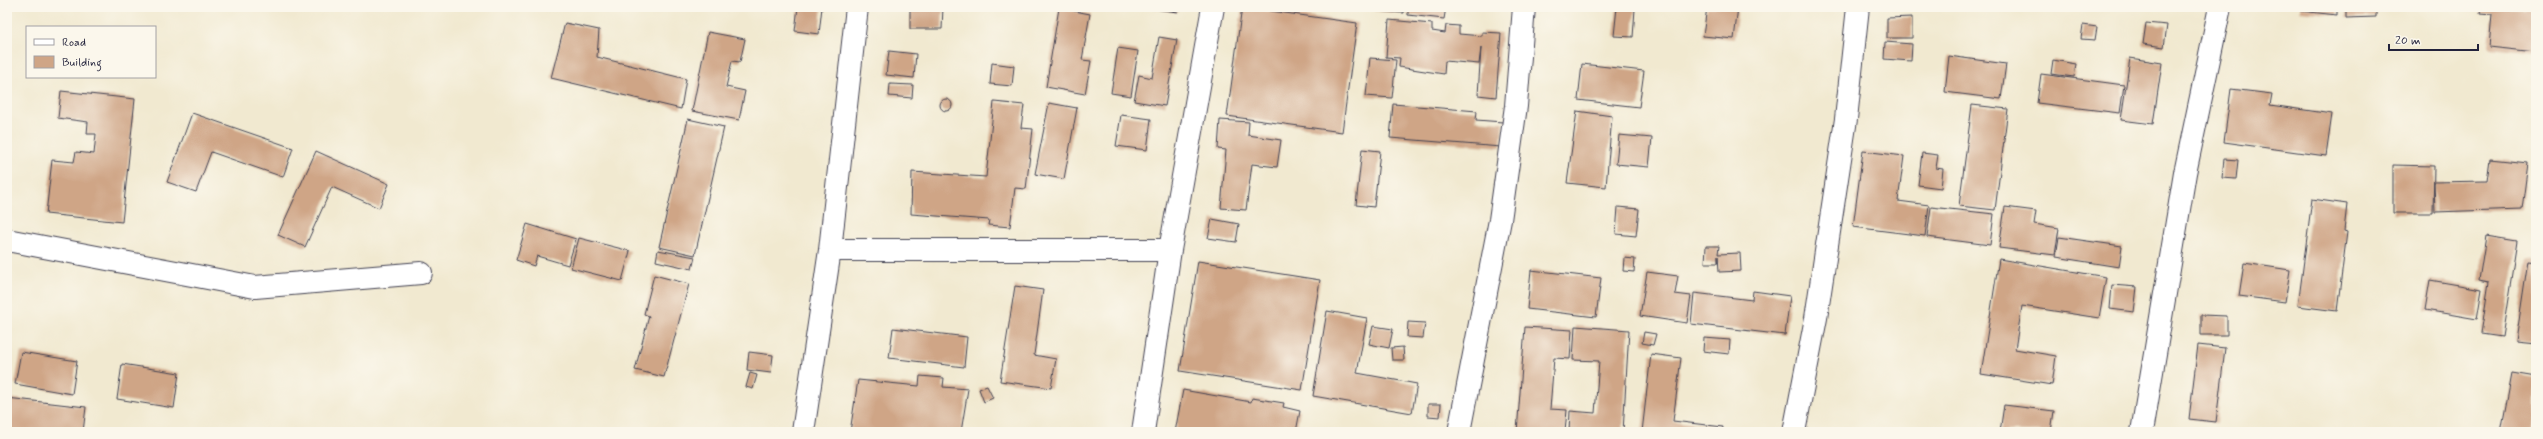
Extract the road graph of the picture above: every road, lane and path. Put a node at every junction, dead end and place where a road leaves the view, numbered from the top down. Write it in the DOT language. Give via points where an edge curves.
graph roads {
  1 [pos="857,7"];
  2 [pos="1213,7"];
  3 [pos="1524,7"];
  4 [pos="1858,7"];
  5 [pos="2220,7"];
  6 [pos="7,240"];
  7 [pos="830,250"];
  8 [pos="1170,250"];
  9 [pos="421,273"];
  10 [pos="803,432"];
  11 [pos="1143,432"];
  12 [pos="1459,432"];
  13 [pos="1794,432"];
  14 [pos="2142,432"];
  1 -- 7 [label="street"];
  2 -- 8 [label="street"];
  3 -- 12 [label="street" via="1516,106 1500,220"];
  4 -- 13 [label="street" via="1846,119 1816,318"];
  5 -- 14 [label="street" via="2185,173"];
  6 -- 9 [label="street" via="255,287"];
  7 -- 8 [label="street"];
  7 -- 10 [label="street"];
  8 -- 11 [label="street"];
}
